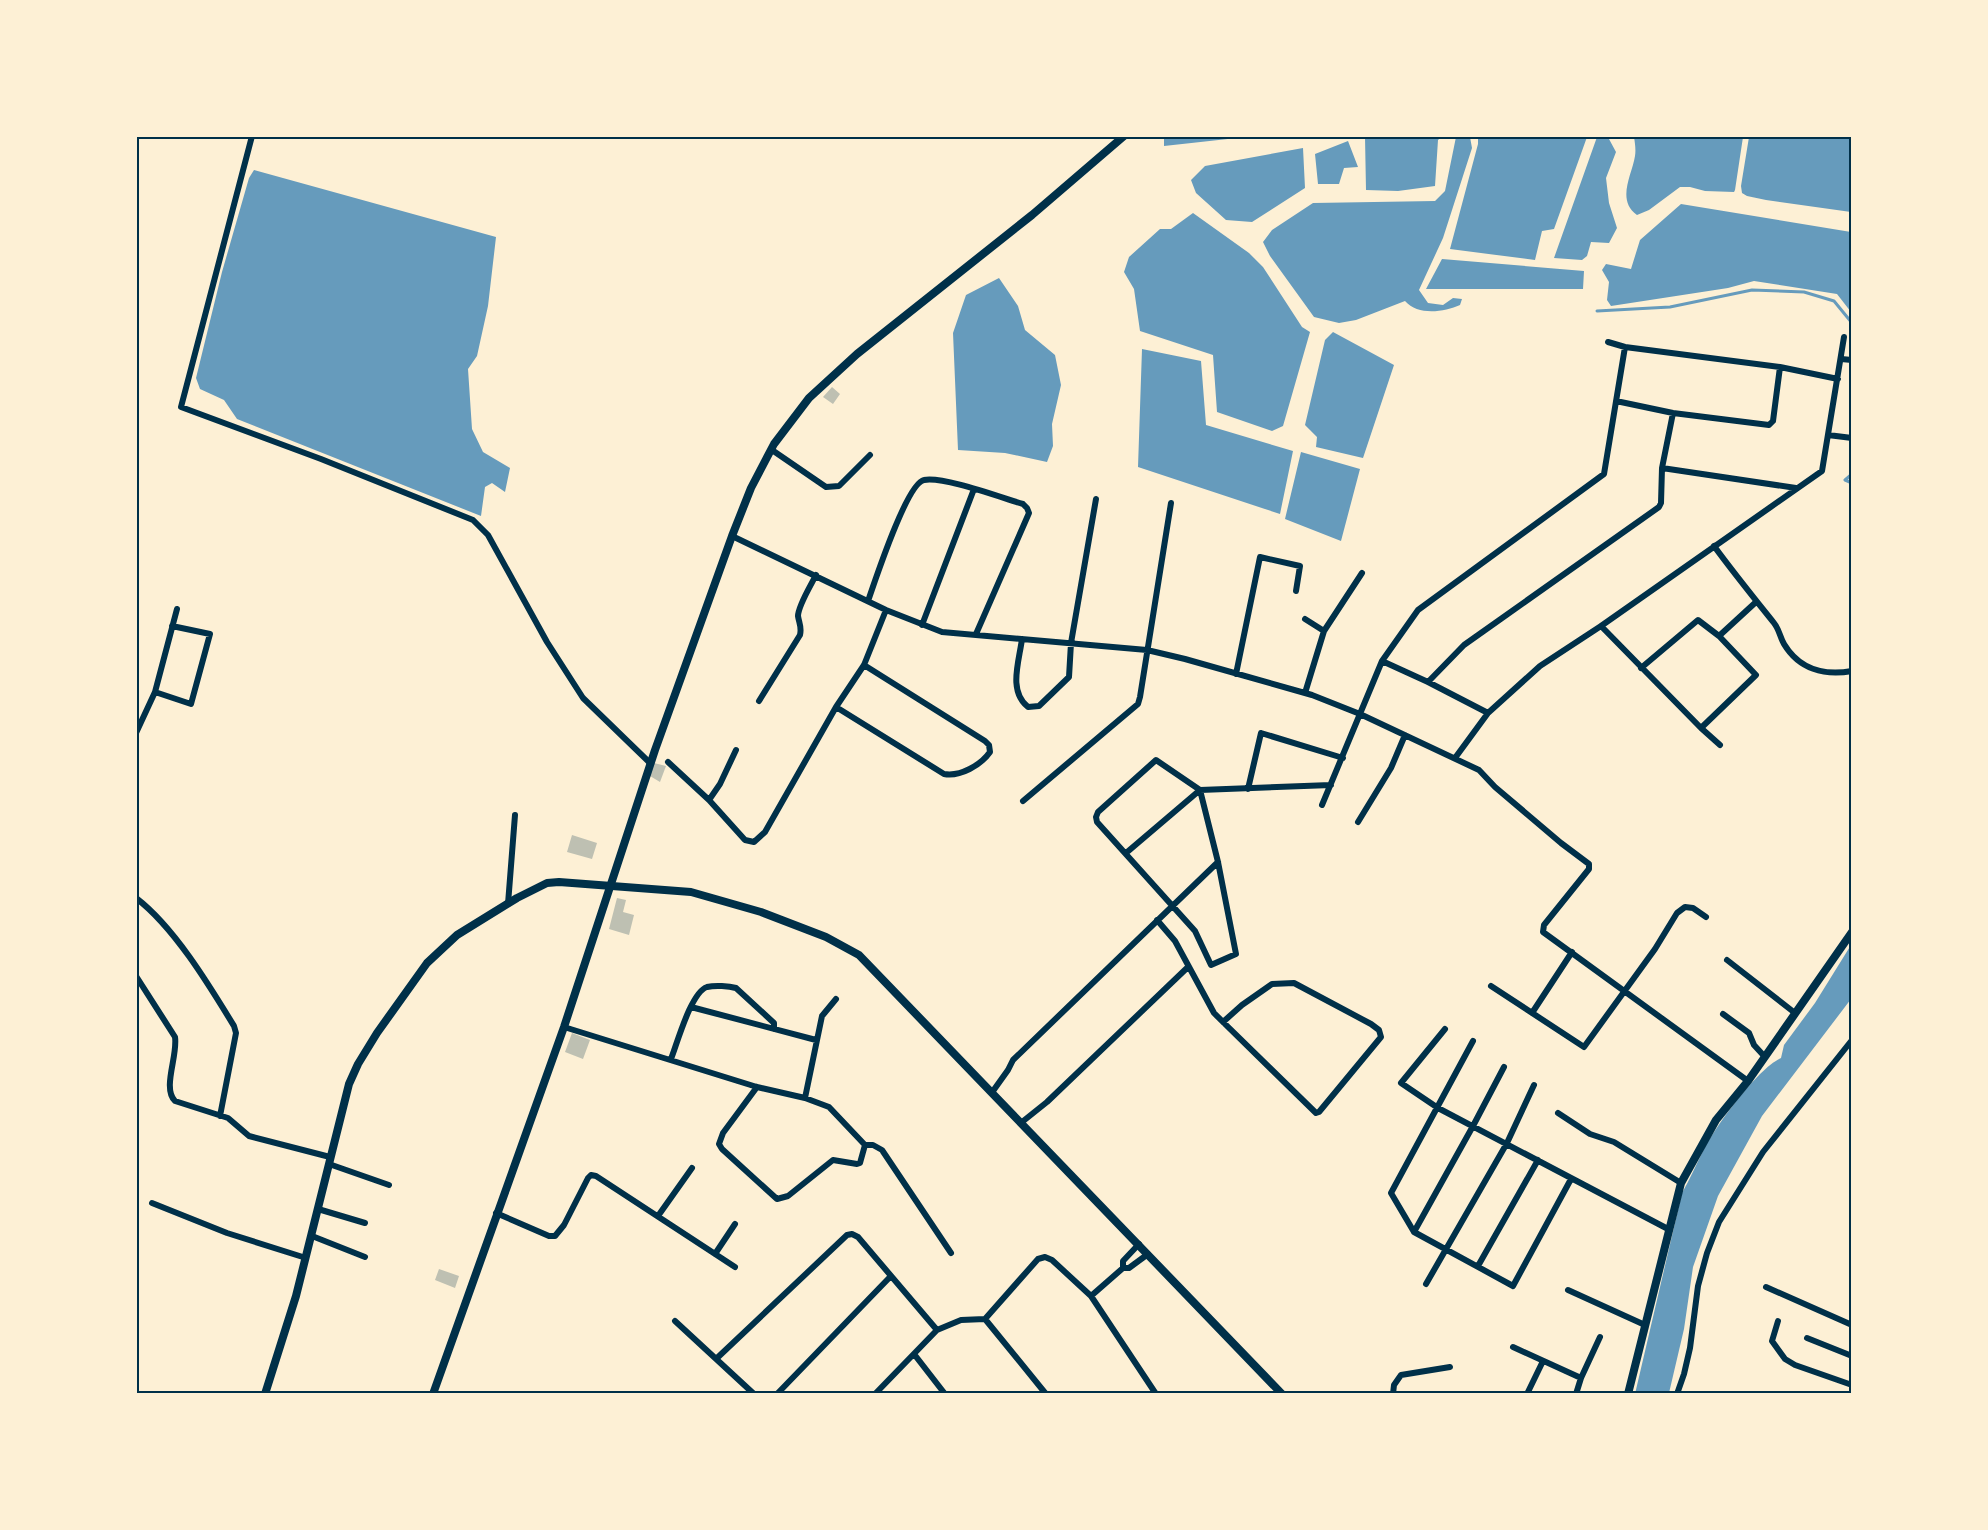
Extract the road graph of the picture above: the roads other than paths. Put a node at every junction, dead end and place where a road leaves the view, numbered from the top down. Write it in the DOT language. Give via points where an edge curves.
graph roads {
  1 [pos="252,136"];
  2 [pos="1124,136"];
  3 [pos="1844,337"];
  4 [pos="1608,342"];
  5 [pos="1625,347"];
  6 [pos="1841,359"];
  7 [pos="1851,360"];
  8 [pos="1780,367"];
  9 [pos="1838,379"];
  10 [pos="1616,401"];
  11 [pos="1673,413"];
  12 [pos="1828,435"];
  13 [pos="1851,438"];
  14 [pos="772,450"];
  15 [pos="870,455"];
  16 [pos="1662,468"];
  17 [pos="1796,488"];
  18 [pos="974,489"];
  19 [pos="1096,499"];
  20 [pos="1171,503"];
  21 [pos="732,536"];
  22 [pos="1714,546"];
  23 [pos="1362,573"];
  24 [pos="816,576"];
  25 [pos="1296,591"];
  26 [pos="868,601"];
  27 [pos="1756,602"];
  28 [pos="177,609"];
  29 [pos="886,610"];
  30 [pos="1305,619"];
  31 [pos="922,625"];
  32 [pos="172,626"];
  33 [pos="1601,626"];
  34 [pos="1324,631"];
  35 [pos="976,634"];
  36 [pos="1719,636"];
  37 [pos="1022,639"];
  38 [pos="1071,643"];
  39 [pos="1147,650"];
  40 [pos="1382,661"];
  41 [pos="864,665"];
  42 [pos="1641,668"];
  43 [pos="1851,671"];
  44 [pos="1236,674"];
  45 [pos="1428,682"];
  46 [pos="155,692"];
  47 [pos="1305,693"];
  48 [pos="759,701"];
  49 [pos="836,707"];
  50 [pos="136,712"];
  51 [pos="1488,713"];
  52 [pos="1360,714"];
  53 [pos="145,717"];
  54 [pos="1701,728"];
  55 [pos="136,733"];
  56 [pos="1405,735"];
  57 [pos="1720,746"];
  58 [pos="736,750"];
  59 [pos="1343,758"];
  60 [pos="1455,758"];
  61 [pos="668,762"];
  62 [pos="651,764"];
  63 [pos="1331,785"];
  64 [pos="1248,789"];
  65 [pos="1200,790"];
  66 [pos="709,800"];
  67 [pos="1023,801"];
  68 [pos="1322,805"];
  69 [pos="515,815"];
  70 [pos="1358,822"];
  71 [pos="1126,853"];
  72 [pos="1218,862"];
  73 [pos="609,886"];
  74 [pos="136,898"];
  75 [pos="508,904"];
  76 [pos="1173,905"];
  77 [pos="1706,917"];
  78 [pos="1157,920"];
  79 [pos="1851,932"];
  80 [pos="1572,952"];
  81 [pos="1727,960"];
  82 [pos="1188,967"];
  83 [pos="138,981"];
  84 [pos="1491,986"];
  85 [pos="1624,990"];
  86 [pos="836,999"];
  87 [pos="691,1007"];
  88 [pos="1532,1012"];
  89 [pos="1795,1013"];
  90 [pos="1723,1014"];
  91 [pos="1223,1022"];
  92 [pos="564,1027"];
  93 [pos="774,1029"];
  94 [pos="1445,1029"];
  95 [pos="816,1040"];
  96 [pos="1851,1040"];
  97 [pos="1473,1041"];
  98 [pos="1765,1057"];
  99 [pos="671,1059"];
  100 [pos="1504,1067"];
  101 [pos="1748,1081"];
  102 [pos="1534,1085"];
  103 [pos="757,1087"];
  104 [pos="993,1091"];
  105 [pos="805,1098"];
  106 [pos="1438,1108"];
  107 [pos="1558,1113"];
  108 [pos="220,1116"];
  109 [pos="1022,1122"];
  110 [pos="1473,1126"];
  111 [pos="1507,1143"];
  112 [pos="865,1145"];
  113 [pos="1538,1160"];
  114 [pos="330,1161"];
  115 [pos="692,1168"];
  116 [pos="1571,1179"];
  117 [pos="1681,1183"];
  118 [pos="389,1185"];
  119 [pos="152,1203"];
  120 [pos="318,1209"];
  121 [pos="496,1213"];
  122 [pos="658,1216"];
  123 [pos="365,1223"];
  124 [pos="735,1224"];
  125 [pos="1668,1229"];
  126 [pos="1414,1232"];
  127 [pos="312,1236"];
  128 [pos="1139,1244"];
  129 [pos="1448,1249"];
  130 [pos="951,1253"];
  131 [pos="715,1254"];
  132 [pos="1148,1254"];
  133 [pos="365,1257"];
  134 [pos="306,1258"];
  135 [pos="1478,1266"];
  136 [pos="735,1267"];
  137 [pos="1123,1268"];
  138 [pos="890,1277"];
  139 [pos="1426,1284"];
  140 [pos="1766,1287"];
  141 [pos="1568,1290"];
  142 [pos="1091,1296"];
  143 [pos="985,1319"];
  144 [pos="675,1321"];
  145 [pos="1778,1321"];
  146 [pos="1645,1325"];
  147 [pos="1851,1325"];
  148 [pos="938,1330"];
  149 [pos="1600,1337"];
  150 [pos="1807,1338"];
  151 [pos="1513,1347"];
  152 [pos="914,1354"];
  153 [pos="1851,1356"];
  154 [pos="716,1359"];
  155 [pos="1543,1361"];
  156 [pos="1450,1367"];
  157 [pos="1581,1378"];
  158 [pos="1851,1385"];
  159 [pos="265,1394"];
  160 [pos="433,1394"];
  161 [pos="754,1394"];
  162 [pos="777,1394"];
  163 [pos="875,1394"];
  164 [pos="945,1394"];
  165 [pos="1046,1394"];
  166 [pos="1156,1394"];
  167 [pos="1282,1394"];
  168 [pos="1393,1394"];
  169 [pos="1527,1394"];
  170 [pos="1576,1394"];
  171 [pos="1628,1394"];
  172 [pos="1677,1394"];
  1 -- 62 [label="street" via="181,407 473,520 488,535 583,698"];
  2 -- 14 [label="main road" via="825,382 791,420"];
  3 -- 6 [label="street"];
  4 -- 5 [label="street"];
  5 -- 8 [label="street"];
  5 -- 10 [label="street"];
  6 -- 7 [label="street"];
  6 -- 9 [label="street"];
  8 -- 9 [label="street"];
  8 -- 11 [label="street" via="1773,421 1768,425"];
  9 -- 12 [label="street"];
  10 -- 11 [label="street"];
  10 -- 40 [label="street" via="1604,474 1418,610"];
  11 -- 16 [label="street"];
  12 -- 13 [label="street"];
  12 -- 17 [label="street" via="1822,471"];
  14 -- 15 [label="street" via="826,487 839,486"];
  14 -- 21 [label="main road" via="751,488"];
  16 -- 17 [label="street"];
  16 -- 45 [label="street" via="1659,507 1464,645"];
  17 -- 22 [label="street"];
  18 -- 26 [label="street" via="937,480 916,484 891,537"];
  18 -- 31 [label="street"];
  18 -- 35 [label="street" via="1023,504 1029,513"];
  19 -- 38 [label="street"];
  20 -- 39 [label="street"];
  21 -- 24 [label="street"];
  21 -- 62 [label="main road"];
  22 -- 27 [label="street"];
  22 -- 33 [label="street"];
  23 -- 34 [label="street"];
  24 -- 26 [label="street"];
  24 -- 48 [label="street" via="799,610 800,635"];
  25 -- 44 [label="street" via="1300,566 1260,557"];
  26 -- 29 [label="street"];
  27 -- 36 [label="street"];
  27 -- 43 [label="street" via="1777,626 1793,657 1815,671"];
  28 -- 32 [label="street"];
  29 -- 31 [label="street"];
  29 -- 41 [label="street"];
  30 -- 34 [label="street"];
  31 -- 35 [label="street" via="942,632"];
  32 -- 46 [label="street"];
  32 -- 46 [label="street" via="210,634 199,681 191,704"];
  33 -- 42 [label="street"];
  33 -- 51 [label="street" via="1540,666"];
  34 -- 47 [label="street"];
  35 -- 37 [label="street"];
  36 -- 42 [label="street" via="1698,620"];
  36 -- 54 [label="street" via="1756,675"];
  37 -- 38 [label="street"];
  37 -- 38 [label="street" via="1015,687 1019,700 1028,707 1039,706 1069,677"];
  38 -- 39 [label="street"];
  39 -- 44 [label="street"];
  39 -- 67 [label="street" via="1138,704"];
  40 -- 45 [label="street"];
  40 -- 52 [label="street"];
  41 -- 49 [label="street"];
  41 -- 49 [label="street" via="985,741 990,752 987,757 953,776 944,774"];
  42 -- 54 [label="street"];
  44 -- 47 [label="street"];
  45 -- 51 [label="street"];
  46 -- 53 [label="street"];
  47 -- 52 [label="street"];
  49 -- 66 [label="street" via="765,832 754,842 745,840"];
  50 -- 53 [label="street"];
  51 -- 60 [label="street"];
  52 -- 56 [label="street"];
  52 -- 59 [label="street"];
  53 -- 55 [label="street"];
  54 -- 57 [label="street"];
  56 -- 60 [label="street"];
  56 -- 70 [label="street" via="1391,768"];
  58 -- 66 [label="street"];
  59 -- 63 [label="street"];
  59 -- 64 [label="street" via="1262,733"];
  60 -- 80 [label="street" via="1479,770 1589,864 1544,925 1543,932"];
  61 -- 66 [label="street"];
  62 -- 73 [label="main road"];
  63 -- 64 [label="street"];
  63 -- 68 [label="street"];
  64 -- 65 [label="street"];
  65 -- 71 [label="street"];
  65 -- 71 [label="street" via="1156,760 1096,817"];
  65 -- 72 [label="street"];
  69 -- 75 [label="street"];
  71 -- 76 [label="street"];
  72 -- 76 [label="street"];
  72 -- 76 [label="street" via="1236,954 1211,965 1195,931"];
  73 -- 75 [label="street" via="547,883"];
  73 -- 92 [label="main road"];
  73 -- 104 [label="street" via="712,897 761,912 853,950"];
  74 -- 108 [label="street" via="149,907 179,944 234,1026 236,1033"];
  75 -- 114 [label="street" via="456,935 403,994 354,1074"];
  76 -- 78 [label="street"];
  77 -- 85 [label="street" via="1693,908 1685,907 1677,913"];
  78 -- 82 [label="street" via="1175,941"];
  78 -- 104 [label="street" via="1013,1059"];
  79 -- 89 [label="street"];
  80 -- 85 [label="street"];
  80 -- 88 [label="street"];
  81 -- 89 [label="street"];
  82 -- 91 [label="street"];
  82 -- 109 [label="street"];
  83 -- 108 [label="street" via="175,1037 170,1096"];
  84 -- 88 [label="street"];
  85 -- 88 [label="street" via="1584,1047"];
  85 -- 101 [label="street"];
  86 -- 95 [label="street" via="822,1016"];
  87 -- 93 [label="street"];
  87 -- 93 [label="street" via="708,987 736,988 769,1016"];
  87 -- 99 [label="street"];
  89 -- 98 [label="street"];
  90 -- 98 [label="street" via="1749,1033"];
  91 -- 91 [label="street" via="1316,1113 1382,1037 1371,1024 1294,983 1272,984"];
  92 -- 99 [label="street"];
  92 -- 121 [label="main road"];
  93 -- 95 [label="street"];
  94 -- 106 [label="street" via="1401,1083"];
  95 -- 105 [label="street"];
  96 -- 172 [label="street" via="1763,1152 1719,1222 1698,1286 1690,1348"];
  97 -- 106 [label="street"];
  98 -- 101 [label="street"];
  99 -- 103 [label="street"];
  100 -- 110 [label="street"];
  101 -- 117 [label="street" via="1716,1120"];
  102 -- 111 [label="street"];
  103 -- 105 [label="street"];
  103 -- 112 [label="street" via="719,1144 777,1199 788,1196 832,1160 860,1163"];
  104 -- 109 [label="street"];
  105 -- 112 [label="street" via="829,1107"];
  106 -- 110 [label="street"];
  106 -- 126 [label="street" via="1391,1193"];
  107 -- 117 [label="street"];
  108 -- 114 [label="street" via="249,1136"];
  109 -- 128 [label="street"];
  110 -- 111 [label="street"];
  110 -- 126 [label="street"];
  111 -- 113 [label="street"];
  111 -- 129 [label="street"];
  112 -- 130 [label="street" via="873,1144 882,1150"];
  113 -- 116 [label="street"];
  113 -- 135 [label="street"];
  114 -- 118 [label="street"];
  114 -- 120 [label="street"];
  115 -- 122 [label="street"];
  116 -- 125 [label="street"];
  116 -- 135 [label="street" via="1513,1286"];
  117 -- 125 [label="street"];
  119 -- 134 [label="street" via="227,1233"];
  120 -- 123 [label="street"];
  120 -- 127 [label="street"];
  121 -- 122 [label="street" via="555,1236 591,1175"];
  121 -- 160 [label="main road"];
  122 -- 131 [label="street"];
  124 -- 131 [label="street"];
  125 -- 146 [label="street"];
  126 -- 129 [label="street"];
  127 -- 133 [label="street"];
  127 -- 134 [label="street"];
  128 -- 132 [label="street"];
  128 -- 137 [label="street" via="1123,1261"];
  129 -- 135 [label="street"];
  129 -- 139 [label="street"];
  131 -- 136 [label="street"];
  132 -- 137 [label="street" via="1130,1268"];
  132 -- 167 [label="street"];
  134 -- 159 [label="street"];
  137 -- 142 [label="street"];
  138 -- 148 [label="street"];
  138 -- 154 [label="street" via="858,1238 847,1235"];
  138 -- 162 [label="street"];
  140 -- 147 [label="street"];
  141 -- 146 [label="street"];
  142 -- 143 [label="street" via="1045,1257 1038,1259"];
  142 -- 166 [label="street"];
  143 -- 148 [label="street" via="961,1320"];
  143 -- 165 [label="street"];
  144 -- 154 [label="street"];
  145 -- 158 [label="street" via="1772,1341 1785,1359"];
  146 -- 171 [label="street"];
  148 -- 152 [label="street"];
  149 -- 157 [label="street"];
  150 -- 153 [label="street"];
  151 -- 155 [label="street"];
  152 -- 163 [label="street"];
  152 -- 164 [label="street"];
  154 -- 161 [label="street"];
  155 -- 157 [label="street"];
  155 -- 169 [label="street"];
  156 -- 168 [label="street" via="1401,1375"];
  157 -- 170 [label="street"];
}
